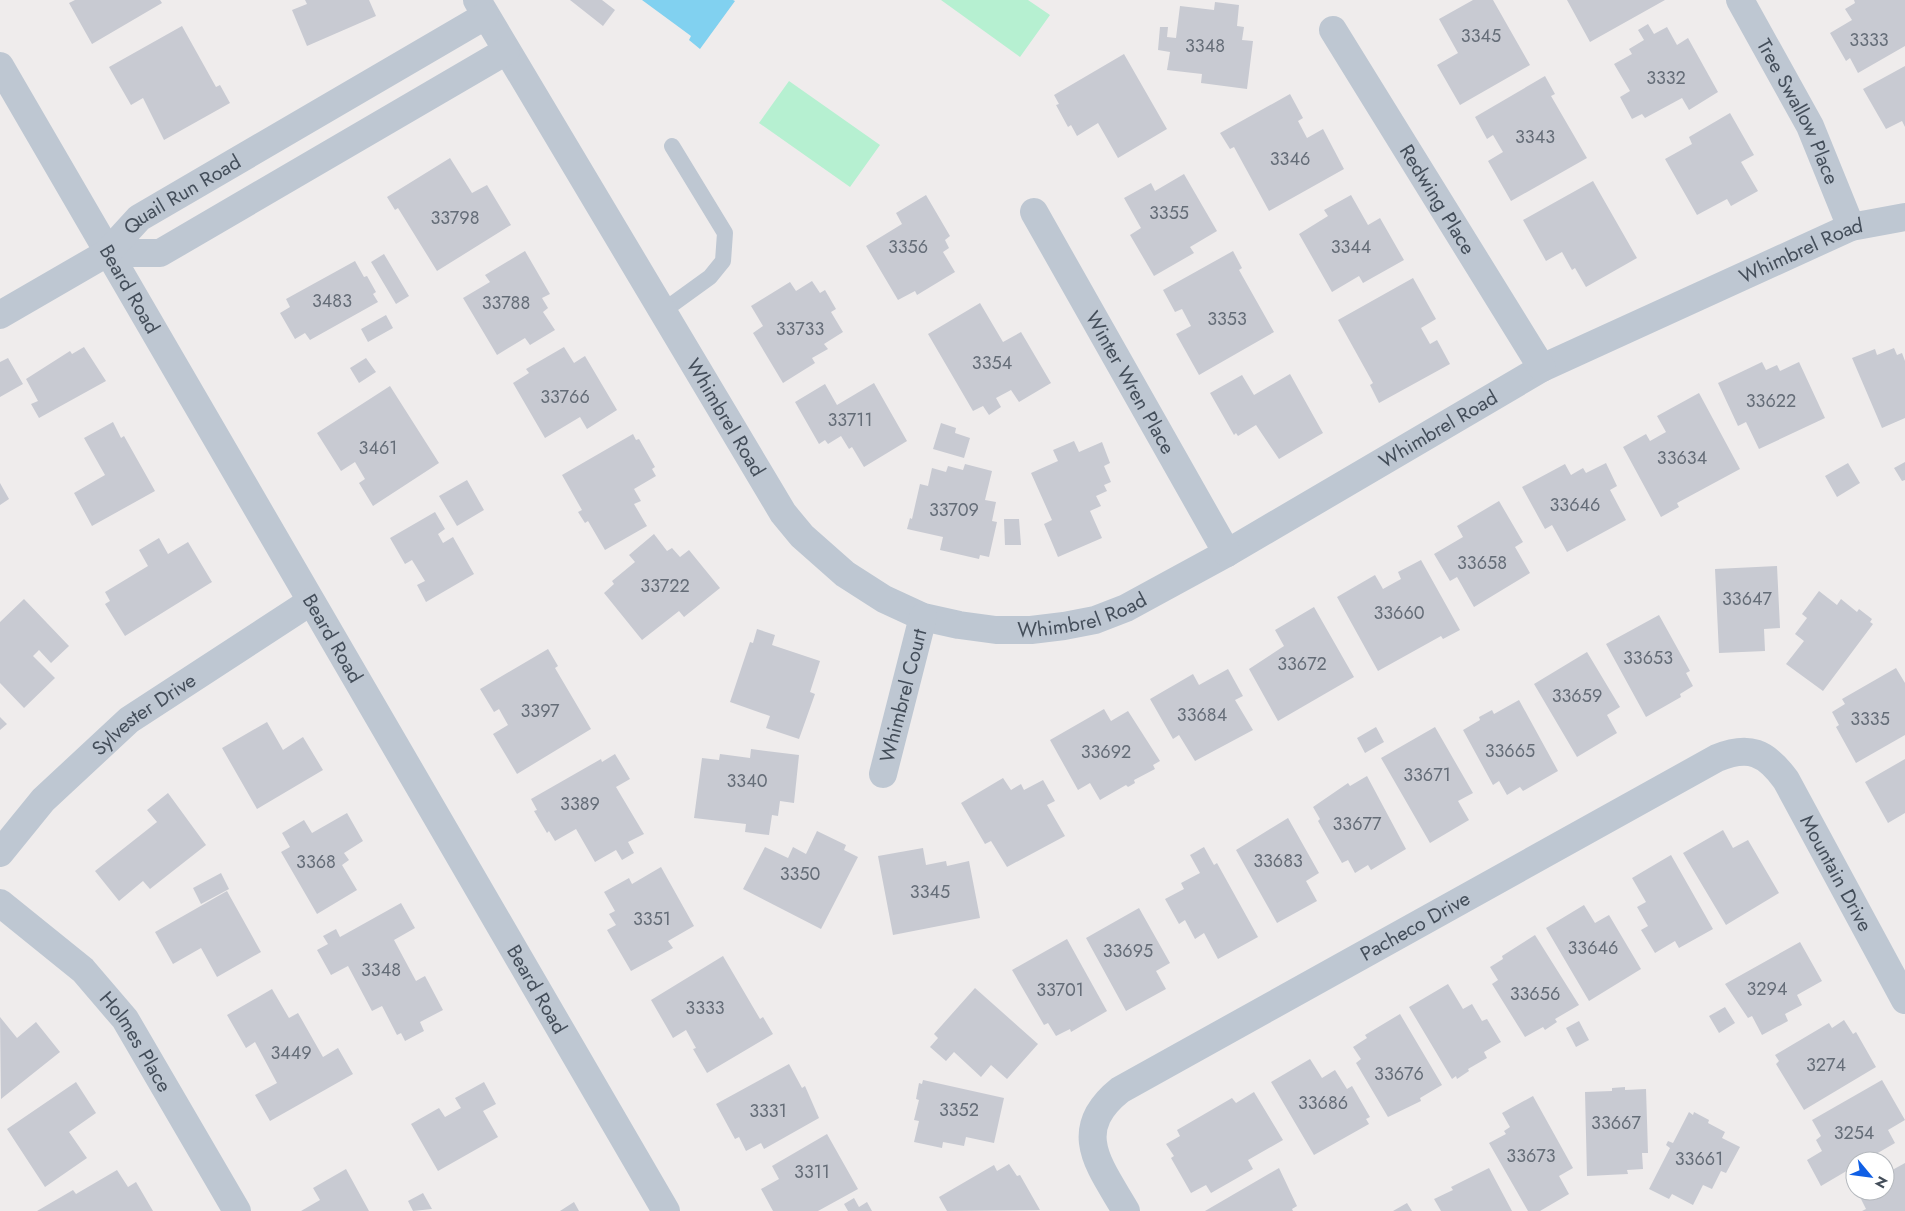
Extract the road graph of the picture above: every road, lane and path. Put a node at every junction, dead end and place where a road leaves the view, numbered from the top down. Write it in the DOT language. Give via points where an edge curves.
graph roads {
  1 [pos="1740,0"];
  2 [pos="481,8"];
  3 [pos="1333,30"];
  4 [pos="506,51"];
  5 [pos="0,66"];
  6 [pos="672,146"];
  7 [pos="1034,212"];
  8 [pos="1905,217"];
  9 [pos="1851,227"];
  10 [pos="107,253"];
  11 [pos="663,310"];
  12 [pos="0,315"];
  13 [pos="1542,368"];
  14 [pos="1227,553"];
  15 [pos="310,602"];
  16 [pos="923,617"];
  17 [pos="1757,753"];
  18 [pos="883,774"];
  19 [pos="0,853"];
  20 [pos="0,903"];
  21 [pos="1905,1000"];
  22 [pos="237,1211"];
  23 [pos="666,1211"];
  24 [pos="1126,1211"];
  1 -- 9 [label="street, Tree Swallow Place" via="1810,126"];
  2 -- 4 [label="street, Whimbrel Road"];
  2 -- 10 [label="street, Quail Run Road" via="139,218"];
  3 -- 13 [label="street, Redwing Place"];
  4 -- 10 [label="street, Quail Run Road" via="160,253"];
  4 -- 11 [label="street, Whimbrel Road"];
  5 -- 10 [label="street, Beard Road"];
  6 -- 11 [label="lane" via="725,233 723,262 710,277"];
  7 -- 14 [label="street, Winter Wren Place"];
  8 -- 9 [label="street, Whimbrel Road"];
  9 -- 13 [label="street, Whimbrel Road"];
  10 -- 12 [label="street"];
  10 -- 15 [label="street, Beard Road"];
  11 -- 16 [label="street, Whimbrel Road" via="770,492 802,536 863,587"];
  13 -- 14 [label="street, Whimbrel Road"];
  14 -- 16 [label="street, Whimbrel Road" via="1126,608 1095,620 1064,626 996,630"];
  15 -- 19 [label="street, Sylvester Drive" via="130,720 43,800"];
  15 -- 23 [label="street, Beard Road"];
  16 -- 18 [label="street, Whimbrel Court"];
  17 -- 21 [label="street, Mountain Drive" via="1768,759 1786,780"];
  17 -- 24 [label="street, Pacheco Drive" via="1737,751 1717,758 1120,1090 1101,1108 1092,1128 1093,1150"];
  20 -- 22 [label="street, Holmes Place" via="83,970 125,1019"];
}
